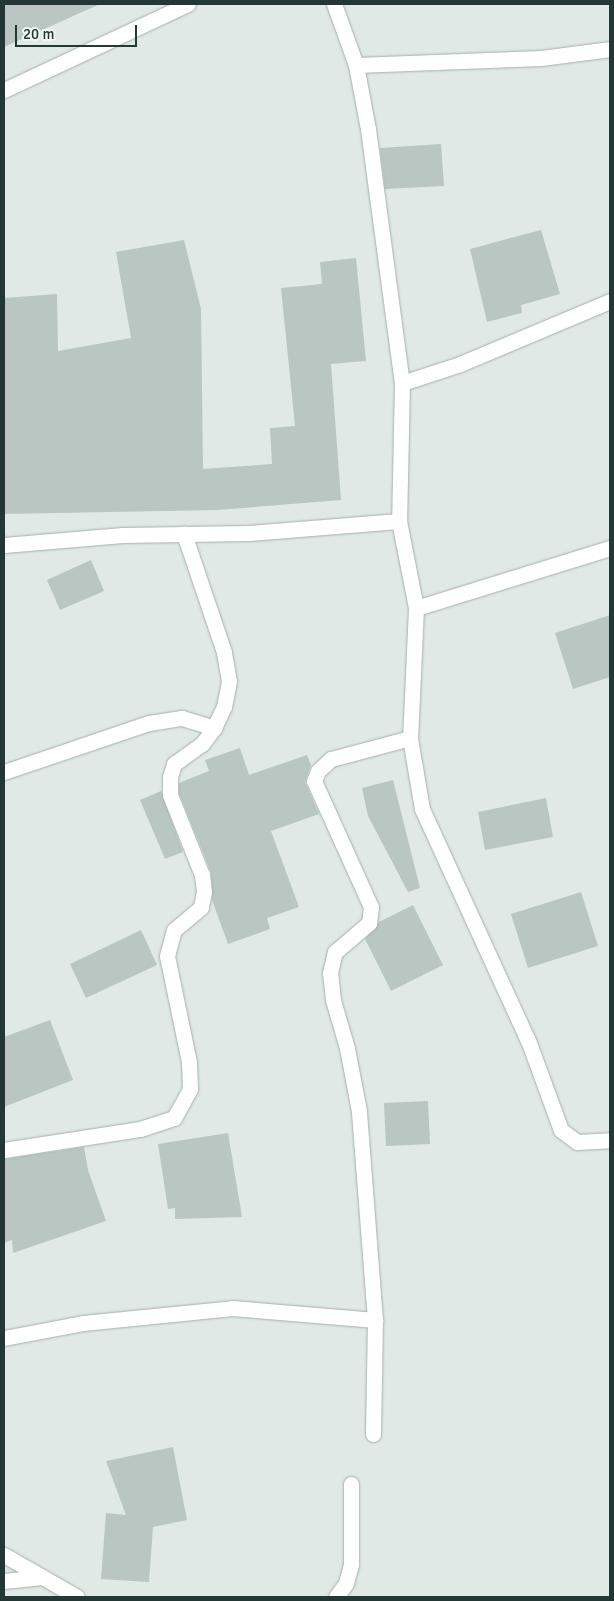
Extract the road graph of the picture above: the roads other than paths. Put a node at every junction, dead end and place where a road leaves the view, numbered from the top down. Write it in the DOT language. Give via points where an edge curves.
graph roads {
  1 [pos="188,4"];
  2 [pos="334,4"];
  3 [pos="610,49"];
  4 [pos="356,65"];
  5 [pos="4,90"];
  6 [pos="610,301"];
  7 [pos="402,383"];
  8 [pos="399,521"];
  9 [pos="184,534"];
  10 [pos="4,544"];
  11 [pos="610,548"];
  12 [pos="416,608"];
  13 [pos="214,728"];
  14 [pos="410,738"];
  15 [pos="5,769"];
  16 [pos="610,1140"];
  17 [pos="4,1150"];
  18 [pos="374,1320"];
  19 [pos="4,1338"];
  20 [pos="373,1434"];
  21 [pos="351,1484"];
  22 [pos="4,1555"];
  23 [pos="42,1577"];
  24 [pos="4,1581"];
  25 [pos="77,1597"];
  26 [pos="336,1597"];
  1 -- 5 [label="street"];
  2 -- 4 [label="street"];
  3 -- 4 [label="street" via="541,58"];
  4 -- 7 [label="street" via="368,129"];
  6 -- 7 [label="street" via="460,364"];
  7 -- 8 [label="street"];
  8 -- 9 [label="street"];
  8 -- 12 [label="street"];
  9 -- 10 [label="street"];
  9 -- 13 [label="street" via="224,652 229,681 224,707"];
  11 -- 12 [label="street"];
  12 -- 14 [label="street"];
  13 -- 15 [label="street" via="182,718 150,723"];
  13 -- 17 [label="street" via="202,744 174,764 170,777 170,795 202,875 204,891 200,907 174,930 167,956 189,1062 190,1090 174,1118 140,1129"];
  14 -- 16 [label="street" via="422,810 528,1040 561,1130 577,1142"];
  14 -- 18 [label="street" via="332,758 318,771 314,781 371,907 370,923 335,952 330,973 333,1000 347,1048 359,1111"];
  18 -- 19 [label="street" via="232,1308 83,1322"];
  18 -- 20 [label="street"];
  21 -- 26 [label="street" via="351,1564 346,1583"];
  22 -- 23 [label="street"];
  23 -- 24 [label="street"];
  23 -- 25 [label="street"];
}
